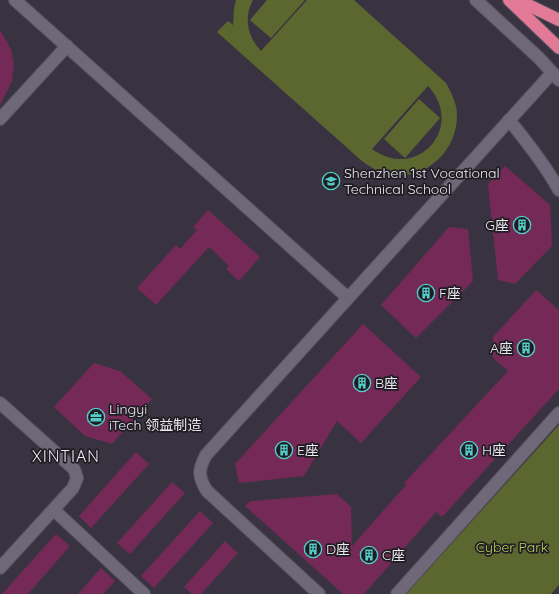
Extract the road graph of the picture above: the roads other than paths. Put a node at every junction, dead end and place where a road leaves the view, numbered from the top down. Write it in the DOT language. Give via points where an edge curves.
graph roads {
  1 [pos="15,0"];
  2 [pos="476,0"];
  3 [pos="509,0"];
  4 [pos="518,0"];
  5 [pos="559,20"];
  6 [pos="67,46"];
  7 [pos="559,48"];
  8 [pos="556,76"];
  9 [pos="0,119"];
  10 [pos="509,120"];
  11 [pos="559,190"];
  12 [pos="348,298"];
  13 [pos="0,403"];
  14 [pos="559,413"];
  15 [pos="54,510"];
  16 [pos="0,568"];
  17 [pos="144,594"];
  18 [pos="318,594"];
  19 [pos="397,594"];
  1 -- 6 [label="street"];
  2 -- 8 [label="street"];
  3 -- 7 [label="highway"];
  4 -- 5 [label="highway"];
  6 -- 9 [label="street"];
  6 -- 12 [label="street"];
  8 -- 10 [label="street"];
  10 -- 11 [label="street" via="532,148"];
  10 -- 12 [label="street"];
  12 -- 18 [label="street" via="206,455 200,472 200,479 207,491"];
  13 -- 15 [label="street" via="74,469 77,478 73,488"];
  14 -- 19 [label="street"];
  15 -- 16 [label="street"];
  15 -- 17 [label="street"];
}
